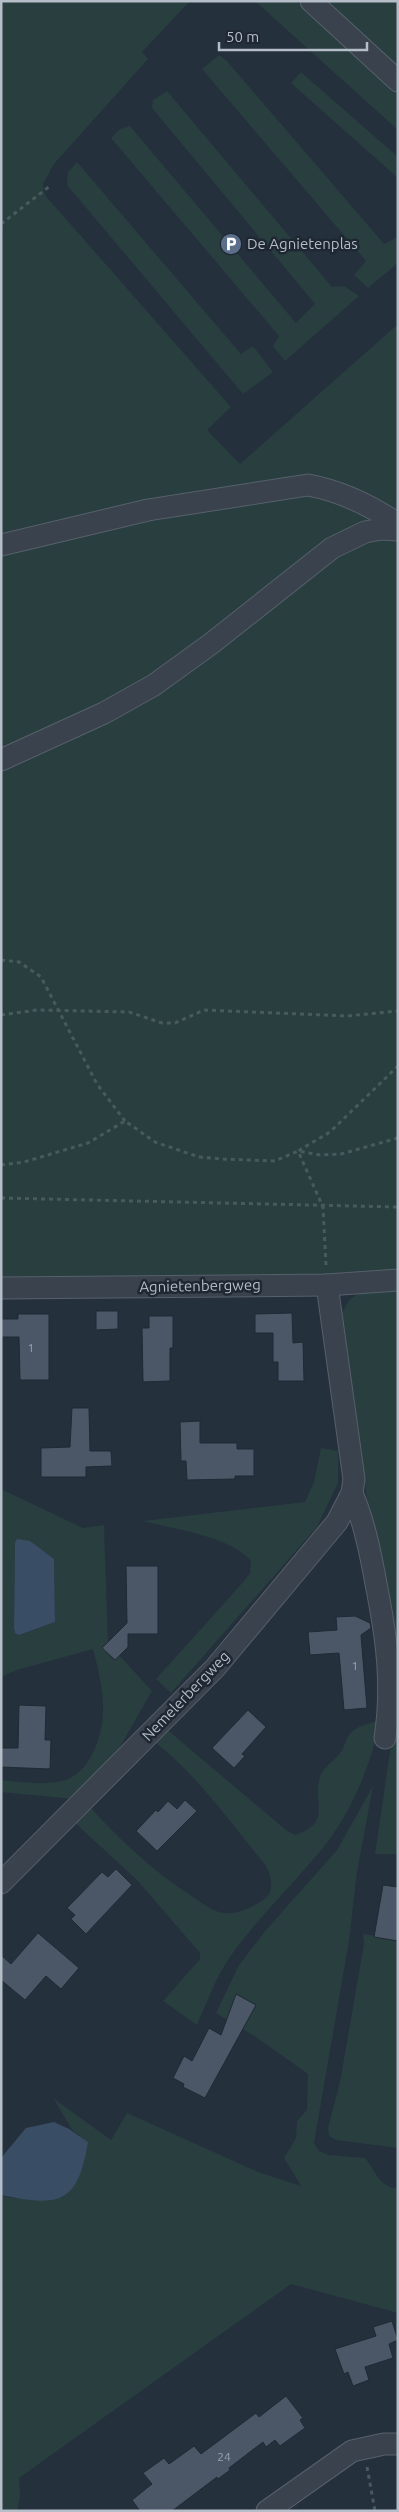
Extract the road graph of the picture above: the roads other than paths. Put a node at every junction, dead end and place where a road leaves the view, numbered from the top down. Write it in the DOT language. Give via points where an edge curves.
graph roads {
  1 [pos="311,1"];
  2 [pos="398,82"];
  3 [pos="395,523"];
  4 [pos="1,545"];
  5 [pos="1,760"];
  6 [pos="398,1280"];
  7 [pos="326,1285"];
  8 [pos="1,1288"];
  9 [pos="352,1492"];
  10 [pos="384,1738"];
  11 [pos="1,1884"];
  12 [pos="398,2444"];
  13 [pos="267,2511"];
  1 -- 2 [label="street"];
  3 -- 4 [label="street" via="364,503 330,489 308,485 148,510"];
  3 -- 5 [label="street" via="365,532 332,548 212,644 154,684 104,713"];
  6 -- 7 [label="street, Agnietenbergweg"];
  7 -- 8 [label="street, Agnietenbergweg"];
  7 -- 9 [label="street, Nemelerbergweg" via="353,1461"];
  9 -- 10 [label="street, Nemelerbergweg" via="364,1524 387,1641 390,1694"];
  9 -- 11 [label="street, Nemelerbergweg" via="337,1522 214,1668"];
  12 -- 13 [label="street" via="364,2448 338,2460"];
}
